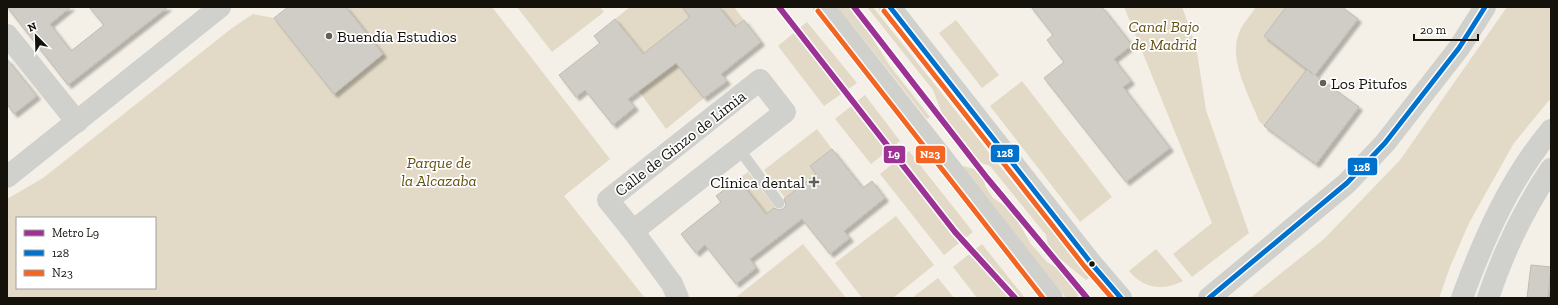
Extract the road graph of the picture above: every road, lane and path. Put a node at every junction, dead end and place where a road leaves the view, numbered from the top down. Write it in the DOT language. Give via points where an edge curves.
graph roads {
  1 [pos="220,7"];
  2 [pos="824,7"];
  3 [pos="890,7"];
  4 [pos="1485,7"];
  5 [pos="7,35"];
  6 [pos="77,122"];
  7 [pos="1551,130"];
  8 [pos="739,149"];
  9 [pos="1551,170"];
  10 [pos="7,177"];
  11 [pos="779,203"];
  12 [pos="634,232"];
  13 [pos="675,291"];
  14 [pos="1493,294"];
  15 [pos="690,298"];
  16 [pos="1052,298"];
  17 [pos="1121,298"];
  18 [pos="1209,298"];
  19 [pos="1462,298"];
  1 -- 6 [label="street"];
  2 -- 16 [label="street"];
  3 -- 17 [label="street"];
  4 -- 18 [label="street" via="1459,48 1380,149 1347,182"];
  5 -- 6 [label="street"];
  6 -- 10 [label="street"];
  7 -- 19 [label="street" via="1525,166 1500,209"];
  8 -- 11 [label="lane"];
  8 -- 12 [label="street, Calle de Ginzo de Limia"];
  8 -- 12 [label="street, Calle de Ginzo de Limia" via="785,112 760,80 608,200"];
  9 -- 14 [label="street" via="1532,199 1504,252"];
  12 -- 13 [label="street"];
  13 -- 15 [label="street"];
}
